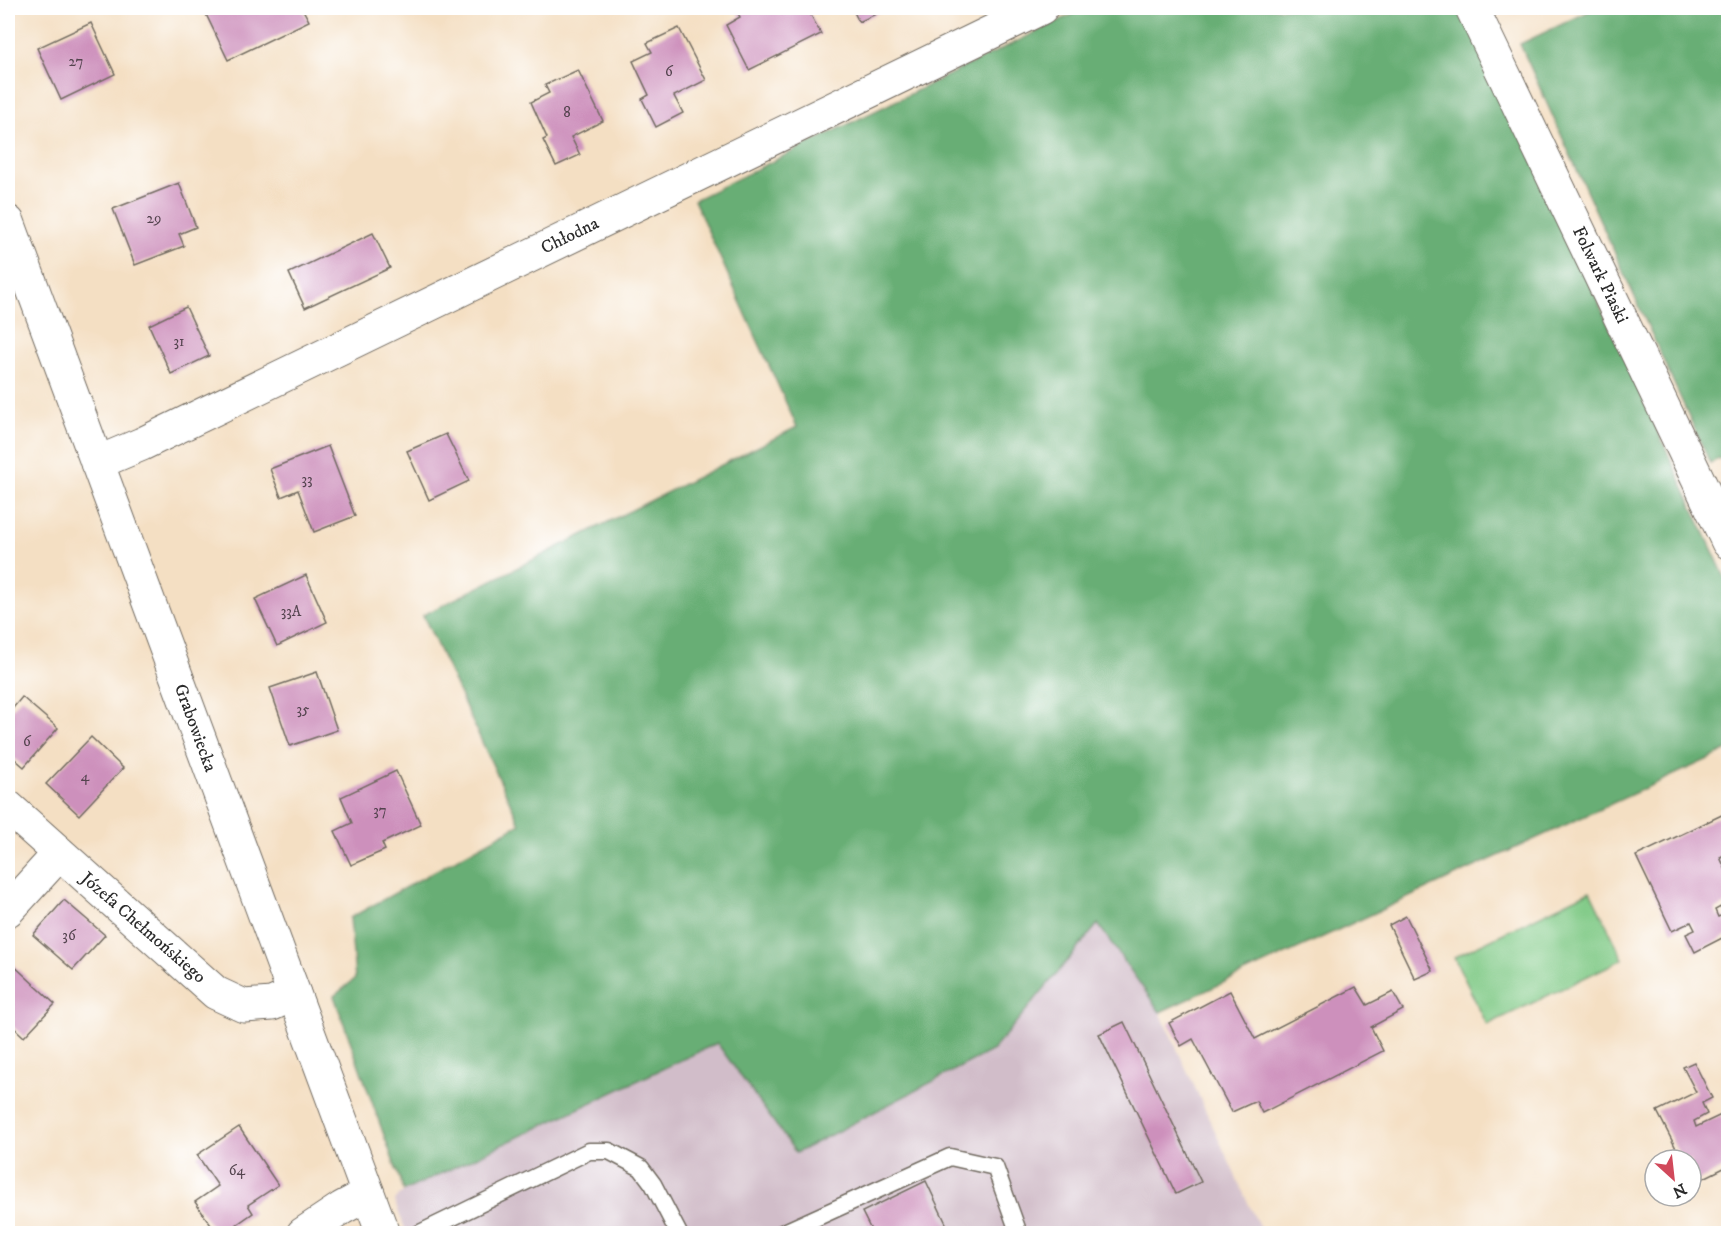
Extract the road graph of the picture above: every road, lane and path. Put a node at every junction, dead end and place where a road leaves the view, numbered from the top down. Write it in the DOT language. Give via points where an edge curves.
graph roads {
  1 [pos="1041,8"];
  2 [pos="1472,8"];
  3 [pos="8,222"];
  4 [pos="97,463"];
  5 [pos="1728,542"];
  6 [pos="8,807"];
  7 [pos="59,854"];
  8 [pos="8,910"];
  9 [pos="294,994"];
  10 [pos="368,1194"];
  11 [pos="303,1233"];
  12 [pos="383,1233"];
  13 [pos="418,1233"];
  14 [pos="679,1233"];
  15 [pos="780,1233"];
  16 [pos="1019,1233"];
  1 -- 4 [label="street, Chłodna"];
  2 -- 5 [label="street, Folwark Piaski"];
  3 -- 4 [label="street, Grabowiecka"];
  4 -- 9 [label="street, Grabowiecka"];
  6 -- 7 [label="street, Józefa Chełmońskiego"];
  7 -- 8 [label="street"];
  7 -- 9 [label="street, Józefa Chełmońskiego" via="216,993 244,1006 272,1004"];
  9 -- 10 [label="street, Grabowiecka"];
  10 -- 11 [label="street"];
  10 -- 12 [label="street, Grabowiecka"];
  13 -- 14 [label="lane" via="589,1151 609,1151 641,1168"];
  15 -- 16 [label="lane" via="950,1157 995,1167"];
}
